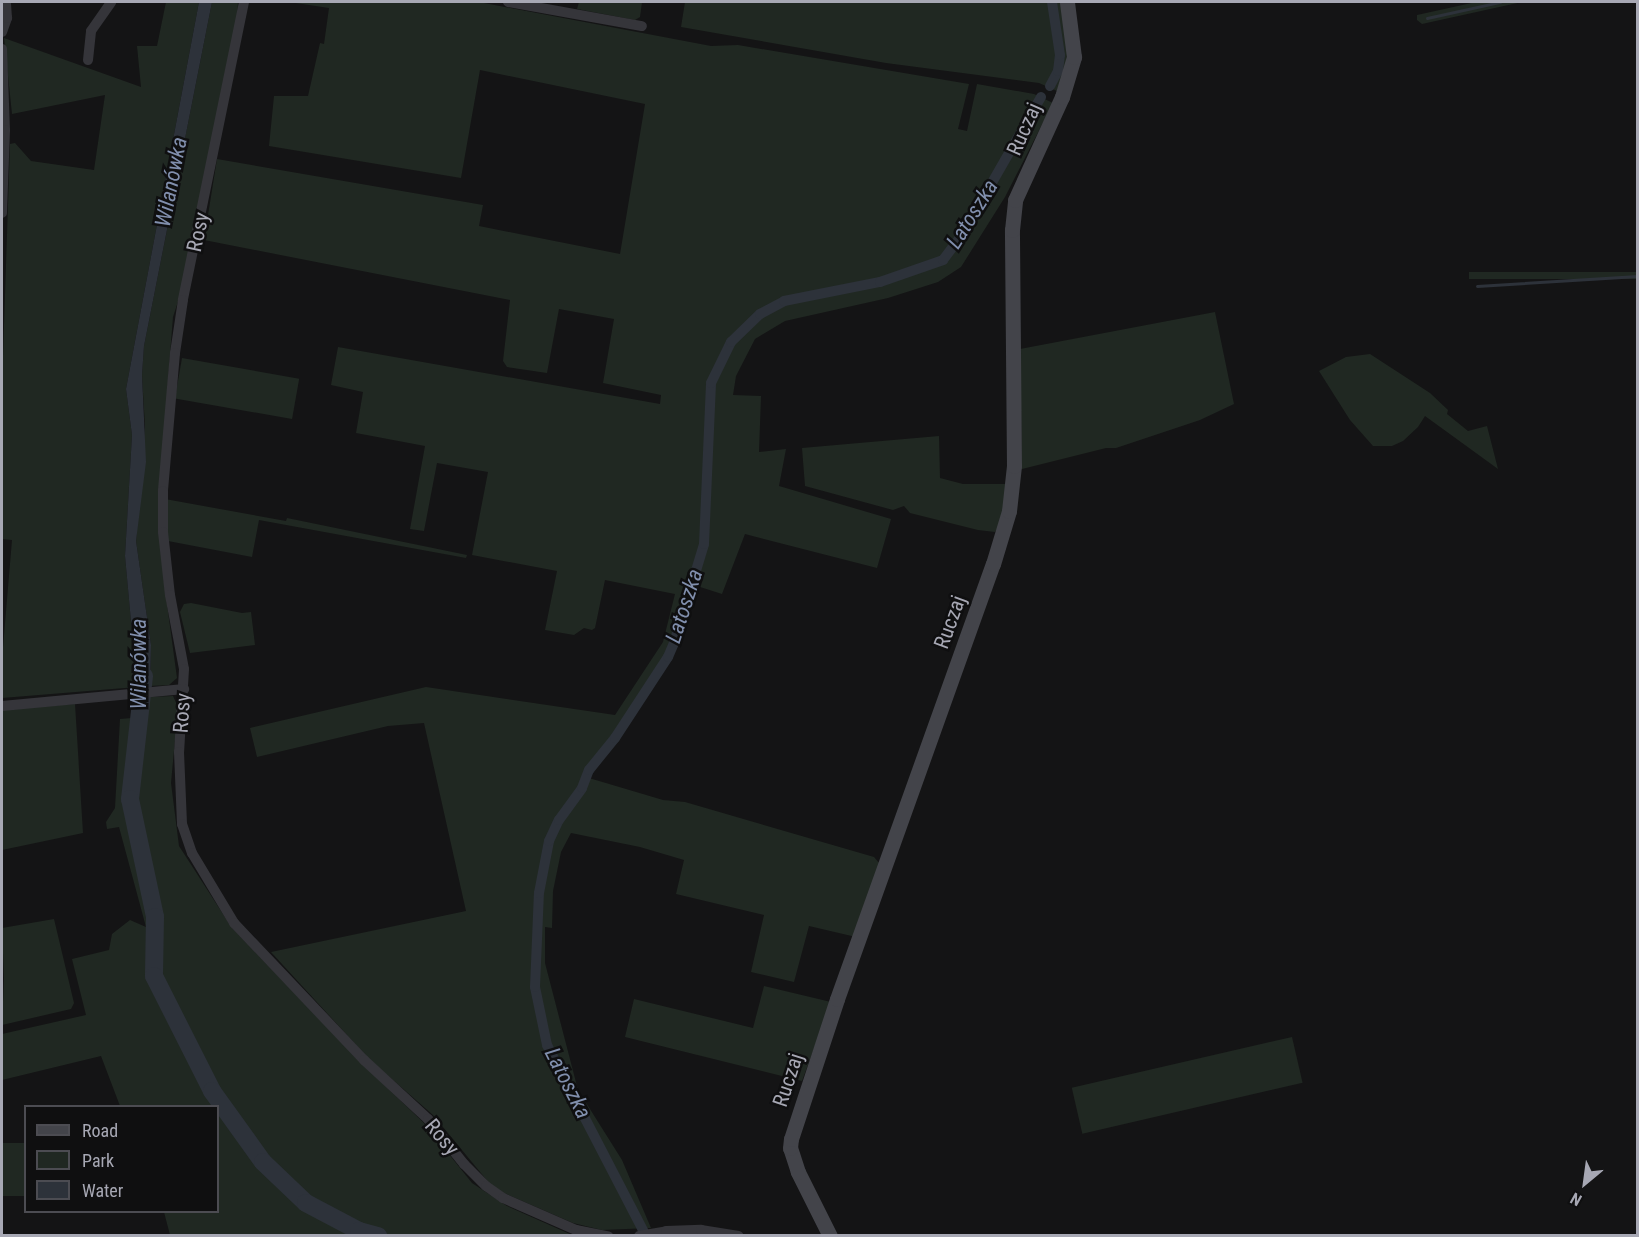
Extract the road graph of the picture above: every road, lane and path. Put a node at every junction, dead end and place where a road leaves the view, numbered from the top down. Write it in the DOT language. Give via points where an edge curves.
graph roads {
  1 [pos="6,2"];
  2 [pos="111,2"];
  3 [pos="244,2"];
  4 [pos="509,2"];
  5 [pos="1067,2"];
  6 [pos="642,26"];
  7 [pos="2,32"];
  8 [pos="2,49"];
  9 [pos="88,60"];
  10 [pos="2,213"];
  11 [pos="184,689"];
  12 [pos="2,706"];
  13 [pos="608,1236"];
  14 [pos="639,1236"];
  15 [pos="739,1236"];
  16 [pos="830,1236"];
  1 -- 7 [label="street" via="7,18"];
  2 -- 9 [label="street" via="91,31"];
  3 -- 11 [label="street, Rosy" via="175,353 163,532"];
  4 -- 6 [label="street"];
  5 -- 16 [label="street, Ruczaj" via="1074,57 1062,97 1015,200 1014,466 1009,511 791,1139 798,1172"];
  8 -- 10 [label="street"];
  11 -- 12 [label="street"];
  11 -- 13 [label="street, Rosy" via="179,752 182,824 192,853 234,923 364,1060 428,1119 486,1186 503,1198 576,1230"];
  14 -- 15 [label="street" via="666,1230"];
}
